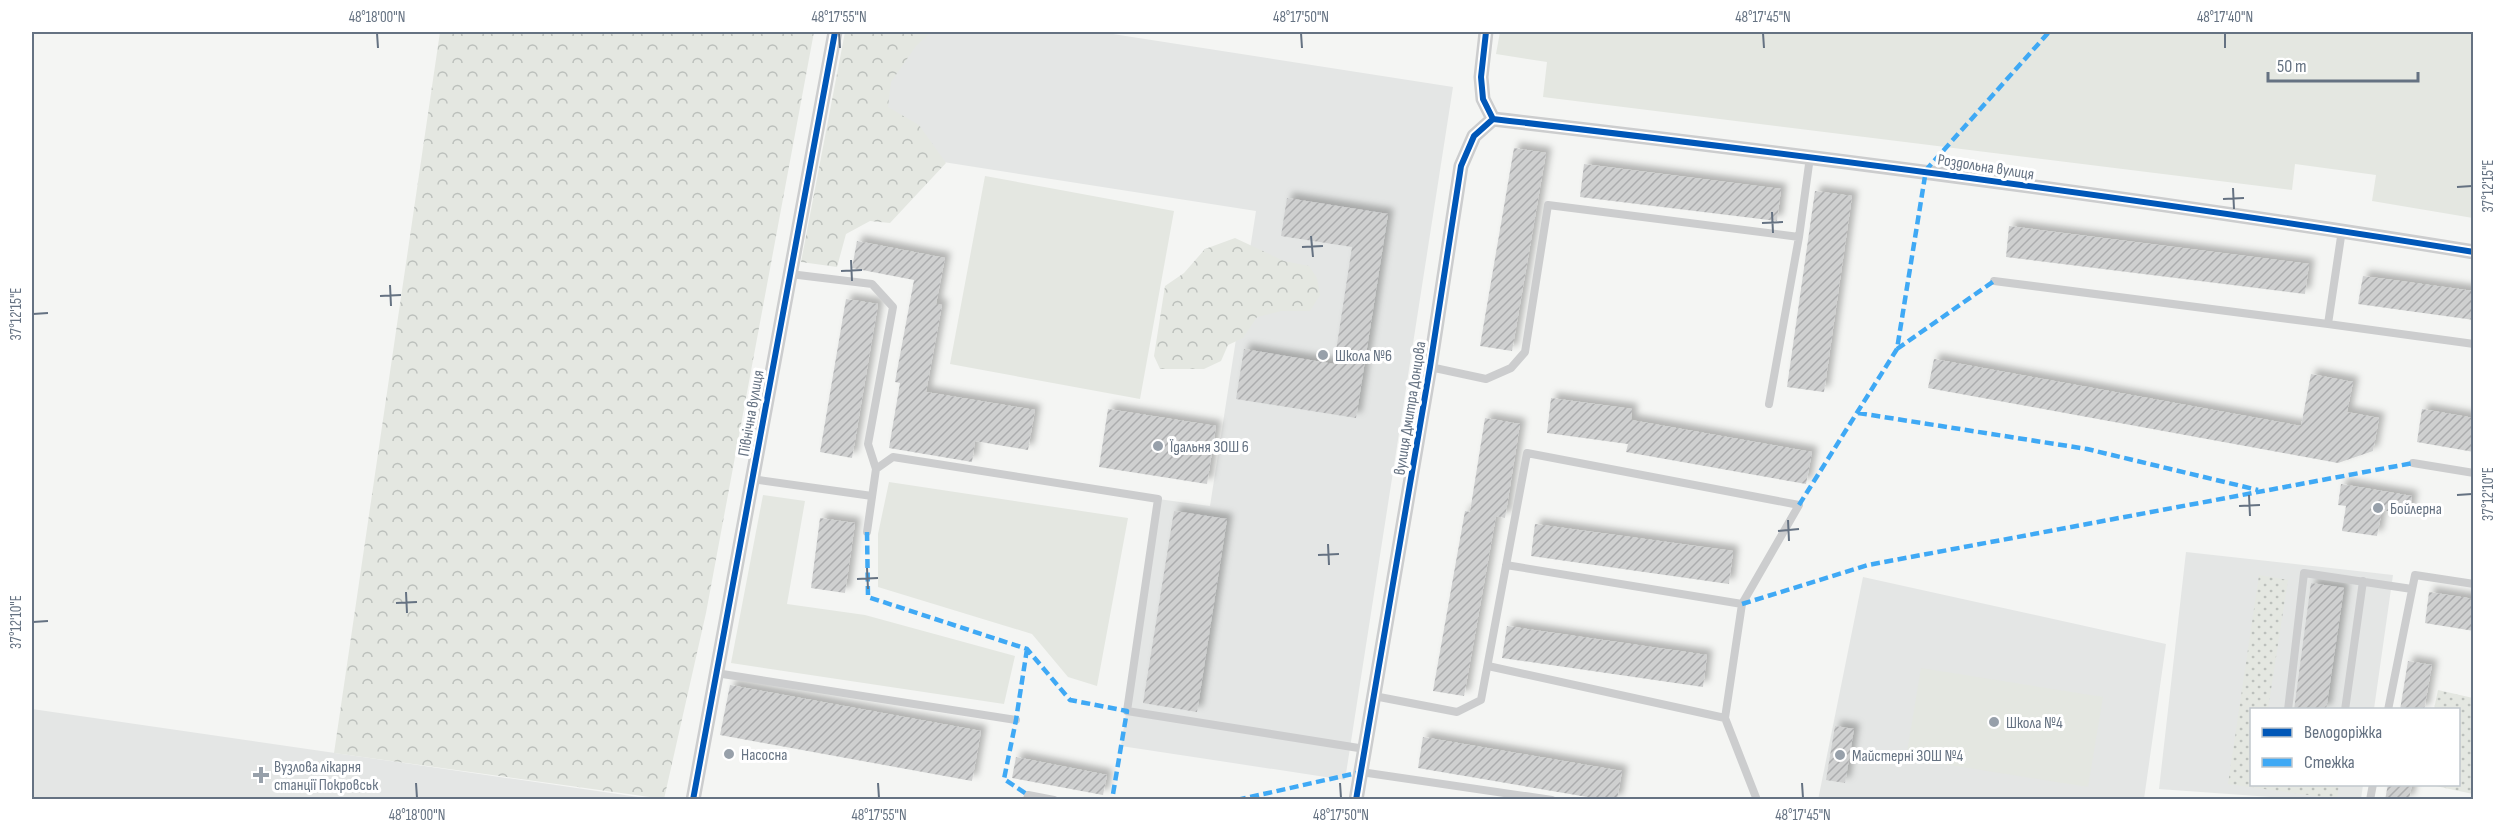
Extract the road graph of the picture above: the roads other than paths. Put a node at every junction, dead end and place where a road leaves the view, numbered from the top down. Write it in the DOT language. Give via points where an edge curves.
graph roads {
  1 [pos="835,32"];
  2 [pos="1486,32"];
  3 [pos="1493,119"];
  4 [pos="1810,155"];
  5 [pos="2342,230"];
  6 [pos="1799,237"];
  7 [pos="2474,252"];
  8 [pos="790,274"];
  9 [pos="1994,281"];
  10 [pos="2328,324"];
  11 [pos="2474,344"];
  12 [pos="1430,367"];
  13 [pos="1769,404"];
  14 [pos="2413,463"];
  15 [pos="876,469"];
  16 [pos="2474,473"];
  17 [pos="752,479"];
  18 [pos="872,496"];
  19 [pos="867,532"];
  20 [pos="1506,565"];
  21 [pos="2363,581"];
  22 [pos="2474,584"];
  23 [pos="2412,588"];
  24 [pos="1742,604"];
  25 [pos="1488,666"];
  26 [pos="716,673"];
  27 [pos="1374,696"];
  28 [pos="2288,708"];
  29 [pos="2345,708"];
  30 [pos="2388,708"];
  31 [pos="1725,718"];
  32 [pos="1016,720"];
  33 [pos="1365,749"];
  34 [pos="1361,772"];
  35 [pos="1488,789"];
  36 [pos="693,800"];
  37 [pos="1027,800"];
  38 [pos="1054,800"];
  39 [pos="1356,800"];
  40 [pos="1486,800"];
  41 [pos="1552,800"];
  42 [pos="1757,800"];
  1 -- 8 [label="street, Північна вулиця"];
  2 -- 3 [label="street" via="1481,77 1483,99"];
  3 -- 4 [label="street, Роздольна вулиця"];
  3 -- 12 [label="street, вулиця Дмитра Донцова" via="1474,136 1461,166"];
  4 -- 5 [label="street, Роздольна вулиця"];
  4 -- 6 [label="lane"];
  5 -- 7 [label="street, Роздольна вулиця"];
  5 -- 10 [label="lane"];
  6 -- 12 [label="lane" via="1548,206 1525,352 1511,368 1486,378"];
  6 -- 13 [label="lane"];
  8 -- 15 [label="lane" via="872,284 893,307 868,444"];
  8 -- 17 [label="street, Північна вулиця"];
  9 -- 10 [label="lane"];
  10 -- 11 [label="lane"];
  12 -- 27 [label="street, вулиця Дмитра Донцова"];
  14 -- 16 [label="lane"];
  15 -- 18 [label="lane"];
  15 -- 33 [label="lane" via="893,457 1158,499 1126,711"];
  17 -- 18 [label="lane"];
  17 -- 26 [label="street, Північна вулиця"];
  18 -- 19 [label="lane"];
  20 -- 24 [label="lane"];
  20 -- 24 [label="lane" via="1527,453 1799,505"];
  20 -- 25 [label="lane"];
  21 -- 23 [label="lane"];
  21 -- 28 [label="lane" via="2304,573"];
  21 -- 29 [label="lane"];
  22 -- 23 [label="lane" via="2415,575"];
  23 -- 30 [label="lane"];
  24 -- 31 [label="lane"];
  25 -- 27 [label="lane" via="1481,700 1457,712"];
  25 -- 31 [label="lane"];
  26 -- 32 [label="lane"];
  26 -- 36 [label="street, Північна вулиця"];
  27 -- 33 [label="street, вулиця Дмитра Донцова"];
  31 -- 42 [label="lane"];
  33 -- 34 [label="street, вулиця Дмитра Донцова"];
  34 -- 35 [label="lane"];
  34 -- 39 [label="street, вулиця Дмитра Донцова"];
  35 -- 40 [label="lane"];
  35 -- 41 [label="lane"];
  37 -- 38 [label="lane" via="1028,795"];
}
